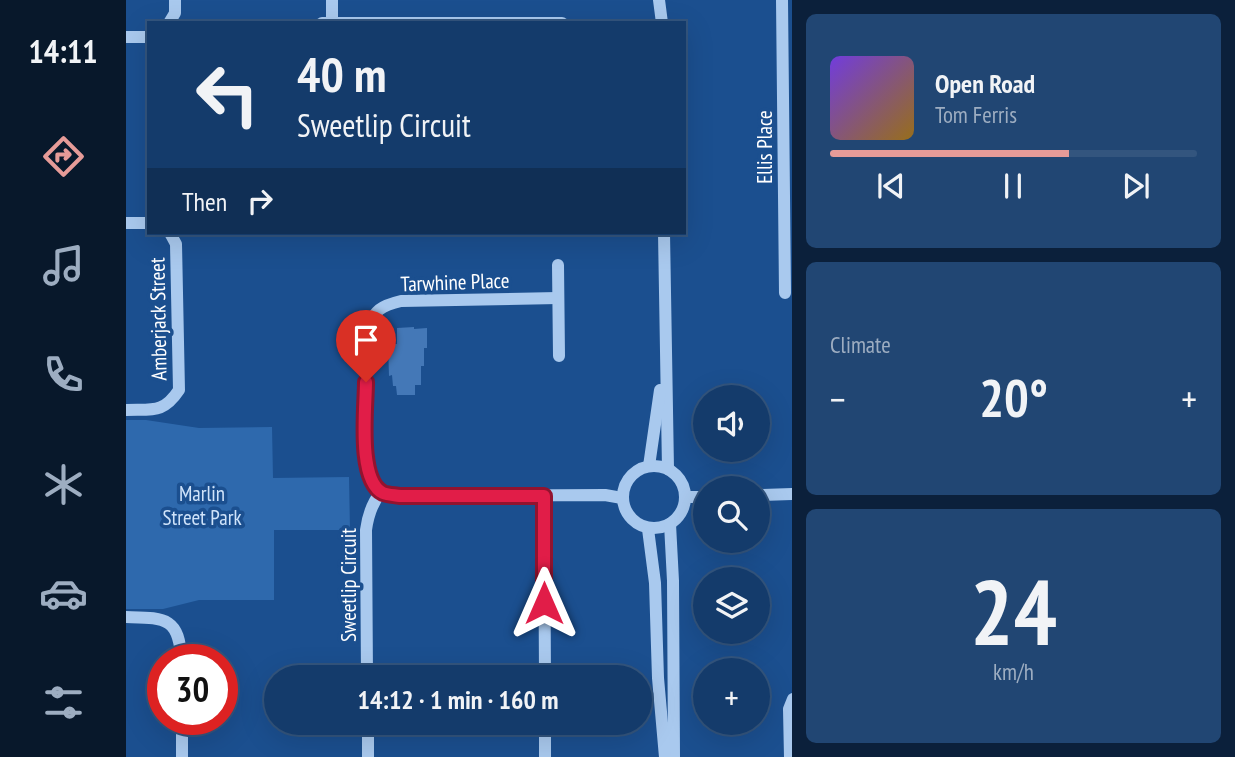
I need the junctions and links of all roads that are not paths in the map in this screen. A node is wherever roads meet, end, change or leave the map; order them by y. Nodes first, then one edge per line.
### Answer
1 (175, 0) edge
2 (331, 0) edge
3 (659, 0) edge
4 (782, 0) edge
5 (170, 21) edge
6 (332, 21) edge
7 (662, 21) edge
8 (126, 37) edge
9 (147, 37) edge
10 (126, 223) edge
11 (147, 223) edge
12 (171, 235) edge
13 (664, 235) edge
14 (558, 265) dead end
15 (785, 293) dead end
16 (558, 298) junction
17 (665, 352) junction
18 (559, 356) dead end
19 (126, 410) edge
20 (649, 466) junction
21 (668, 469) junction
22 (381, 492) junction
23 (792, 494) edge
24 (770, 495) edge
25 (544, 496) junction
26 (685, 497) junction
27 (693, 497) edge
28 (622, 498) junction
29 (670, 524) junction
30 (649, 529) junction
31 (126, 617) edge
32 (181, 644) edge
33 (367, 665) edge
34 (545, 665) edge
35 (792, 699) edge
36 (182, 735) edge
37 (368, 735) edge
38 (545, 735) edge
39 (182, 757) edge
40 (368, 757) edge
41 (545, 757) edge
42 (665, 757) edge
43 (674, 757) edge
44 (790, 757) edge

1 - 5 street
2 - 6 street
3 - 7 street
4 - 15 street, Ellis Place
8 - 9 street
10 - 11 street
12 - 19 street, Amberjack Street
13 - 17 street
14 - 16 street
16 - 18 street
16 - 22 street, Tarwhine Place
17 - 20 street
17 - 21 street
20 - 21 street
20 - 28 street
21 - 26 street
22 - 25 street
22 - 33 street, Sweetlip Circuit
23 - 24 street
25 - 28 street
25 - 34 street
26 - 27 street
26 - 29 street
28 - 30 street
29 - 30 street
29 - 43 street
30 - 42 street
31 - 32 street
35 - 44 street
36 - 39 street
37 - 40 street
38 - 41 street

